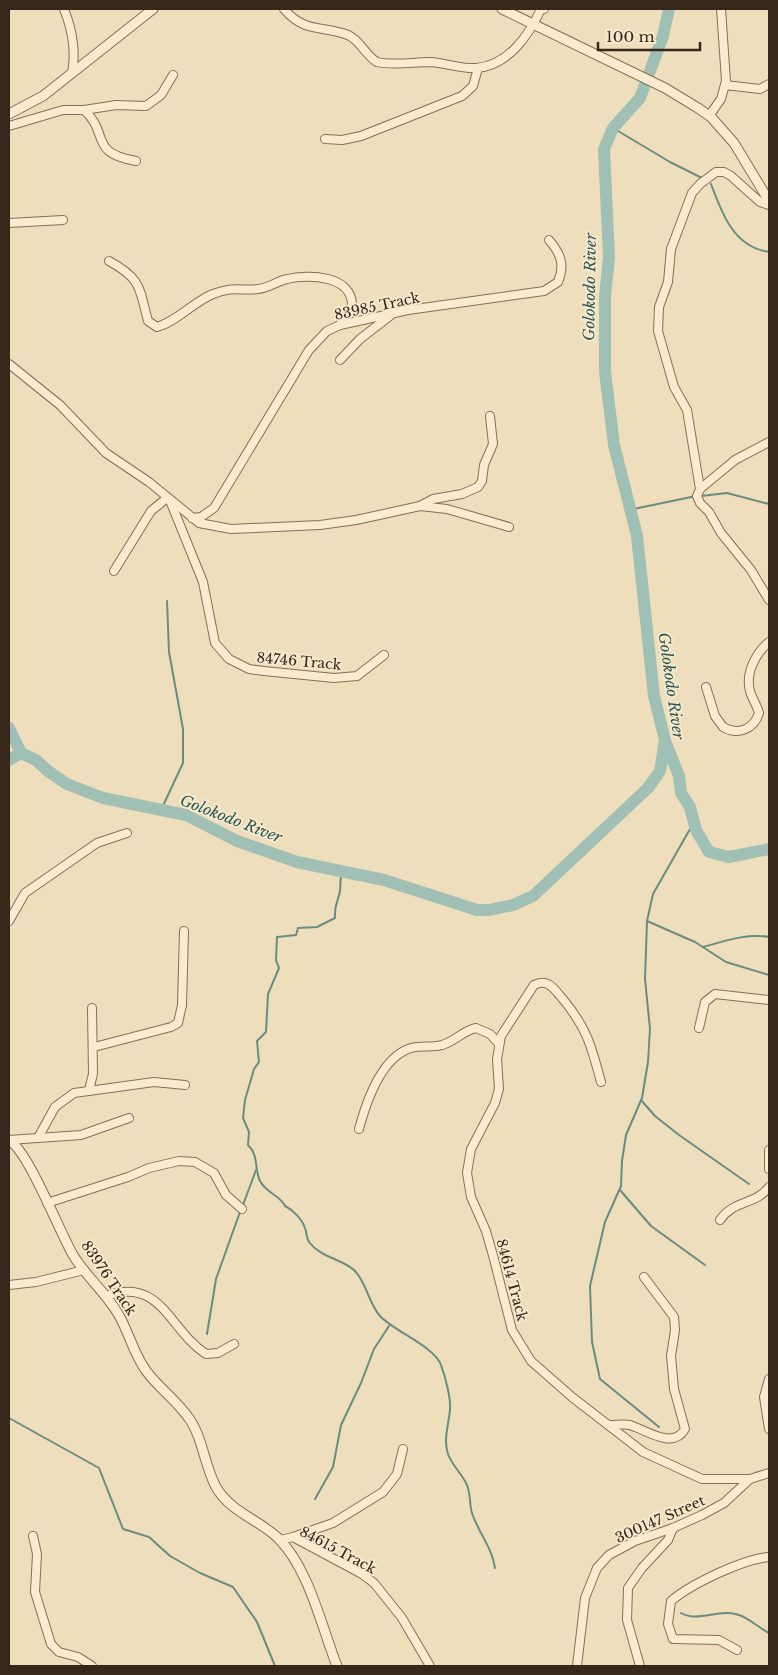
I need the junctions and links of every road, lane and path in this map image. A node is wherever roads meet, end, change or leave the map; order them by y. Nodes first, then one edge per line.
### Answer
1 (64, 9) edge
2 (153, 9) edge
3 (284, 9) edge
4 (502, 9) edge
5 (542, 9) edge
6 (722, 9) edge
7 (534, 24) junction
8 (478, 68) junction
9 (72, 73) junction
10 (173, 75) dead end
11 (769, 84) edge
12 (725, 85) junction
13 (84, 110) junction
14 (9, 114) edge
15 (709, 116) junction
16 (9, 126) edge
17 (325, 139) dead end
18 (136, 161) dead end
19 (769, 200) edge
20 (769, 205) edge
21 (63, 220) dead end
22 (9, 223) edge
23 (549, 240) dead end
24 (109, 261) dead end
25 (394, 313) junction
26 (340, 325) junction
27 (340, 360) dead end
28 (9, 364) edge
29 (490, 416) dead end
30 (769, 442) edge
31 (700, 489) junction
32 (169, 500) junction
33 (420, 506) junction
34 (192, 518) junction
35 (509, 528) dead end
36 (114, 571) dead end
37 (769, 600) edge
38 (769, 642) edge
39 (384, 655) dead end
40 (706, 688) dead end
41 (127, 833) dead end
42 (9, 921) edge
43 (184, 931) dead end
44 (769, 1000) edge
45 (92, 1008) dead end
46 (700, 1028) dead end
47 (499, 1044) junction
48 (94, 1047) junction
49 (601, 1082) dead end
50 (185, 1085) dead end
51 (89, 1090) junction
52 (129, 1118) dead end
53 (359, 1130) dead end
54 (39, 1136) junction
55 (9, 1140) edge
56 (769, 1150) edge
57 (769, 1168) edge
58 (769, 1187) edge
59 (47, 1202) junction
60 (242, 1209) dead end
61 (720, 1220) dead end
62 (84, 1270) junction
63 (644, 1277) dead end
64 (9, 1285) edge
65 (106, 1296) junction
66 (234, 1344) dead end
67 (769, 1379) edge
68 (610, 1425) junction
69 (769, 1429) edge
70 (403, 1449) dead end
71 (769, 1473) edge
72 (750, 1479) junction
73 (673, 1528) junction
74 (33, 1536) dead end
75 (293, 1537) junction
76 (280, 1540) junction
77 (769, 1557) edge
78 (737, 1650) dead end
79 (92, 1666) edge
80 (337, 1666) edge
81 (430, 1666) edge
82 (577, 1666) edge
83 (640, 1666) edge

1 - 9 street
2 - 9 street
3 - 8 street
4 - 7 street
5 - 7 street
6 - 12 street
7 - 8 street
7 - 15 street
8 - 17 street
9 - 14 street
10 - 13 street
11 - 12 street
12 - 15 street
13 - 16 street
13 - 18 street
15 - 19 street
20 - 31 street
21 - 22 street
23 - 25 street, 83985 Track
24 - 26 street
25 - 26 street, 83985 Track
25 - 27 street
26 - 34 street, 83985 Track
28 - 32 street
29 - 33 street
30 - 31 street
31 - 37 street
32 - 34 street
32 - 36 street
32 - 39 street, 84746 Track
33 - 34 street
33 - 35 street
38 - 40 street
41 - 42 street
43 - 48 street
44 - 46 street
45 - 48 street
47 - 49 street, 84614 Track
47 - 53 street
47 - 68 street, 84614 Track
48 - 51 street
50 - 51 street
51 - 54 street
52 - 54 street
54 - 55 street
55 - 59 street, 83976 Track
56 - 57 street
58 - 61 street
59 - 60 street
59 - 62 street, 83976 Track
62 - 64 street
62 - 65 street, 83976 Track
63 - 68 street
65 - 66 street
65 - 76 street, 83976 Track
67 - 69 street
68 - 72 street, 84614 Track
70 - 75 street
71 - 72 street, 300147 Street
72 - 73 street, 300147 Street
73 - 82 street, 300147 Street
73 - 83 street
74 - 79 street
75 - 76 street, 84615 Track
75 - 81 street, 84615 Track
76 - 80 street
77 - 78 street

